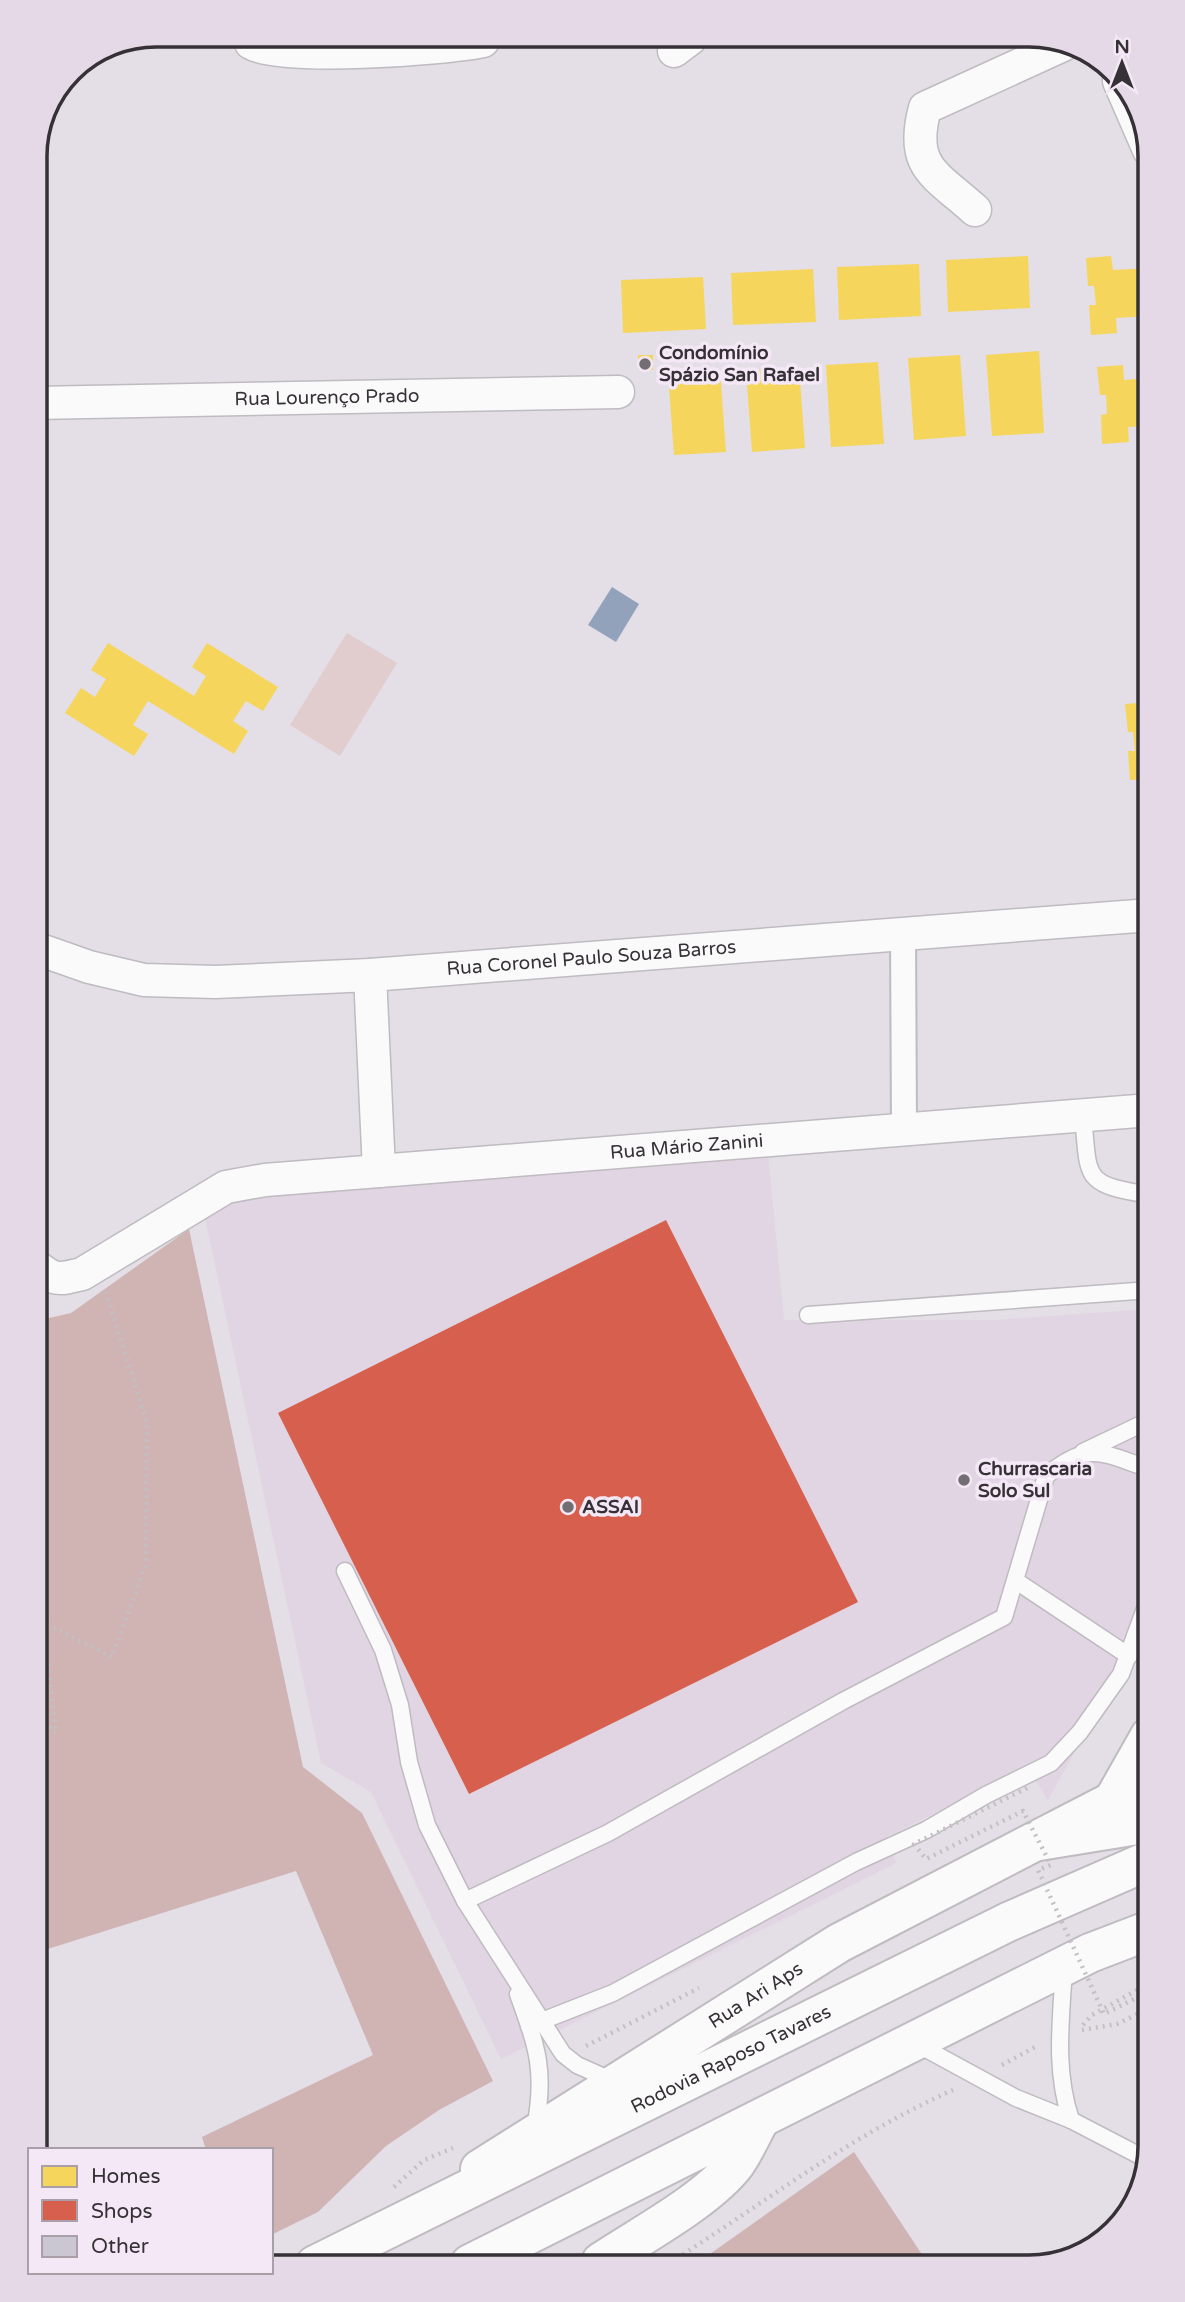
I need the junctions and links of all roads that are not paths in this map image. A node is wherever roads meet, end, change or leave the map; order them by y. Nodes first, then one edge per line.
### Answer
1 (261, 47) edge
2 (440, 47) edge
3 (1052, 50) edge
4 (975, 210) dead end
5 (618, 392) dead end
6 (47, 403) edge
7 (1138, 916) edge
8 (903, 932) junction
9 (47, 952) edge
10 (370, 975) junction
11 (1138, 1111) edge
12 (1083, 1115) junction
13 (904, 1129) junction
14 (379, 1171) junction
15 (1138, 1193) edge
16 (47, 1275) edge
17 (1138, 1291) edge
18 (808, 1315) dead end
19 (1138, 1426) edge
20 (1083, 1451) junction
21 (1138, 1465) edge
22 (345, 1570) dead end
23 (1016, 1581) junction
24 (1138, 1630) edge
25 (1129, 1656) junction
26 (1138, 1757) edge
27 (1138, 1794) edge
28 (1113, 1801) junction
29 (1138, 1825) edge
30 (1040, 1841) junction
31 (1138, 1865) edge
32 (465, 1901) junction
33 (1138, 1935) edge
34 (1064, 1968) junction
35 (535, 2024) junction
36 (915, 2043) junction
37 (617, 2083) junction
38 (1071, 2120) junction
39 (760, 2121) junction
40 (534, 2134) junction
41 (1137, 2155) edge
42 (545, 2227) junction
43 (380, 2233) junction
44 (311, 2255) edge
45 (488, 2255) edge
46 (531, 2255) edge
47 (612, 2255) edge

1 - 2 street
3 - 4 street
5 - 6 street, Rua Lourenço Prado
7 - 8 street, Rua Coronel Paulo Souza Barros
8 - 10 street, Rua Coronel Paulo Souza Barros
8 - 13 street
9 - 10 street, Rua Coronel Paulo Souza Barros
10 - 14 street
11 - 12 street, Rua Mário Zanini
12 - 13 street, Rua Mário Zanini
12 - 15 lane
13 - 14 street, Rua Mário Zanini
14 - 16 street, Rua Mário Zanini
17 - 18 lane
19 - 20 lane
20 - 21 lane
20 - 23 lane
22 - 32 lane
23 - 25 lane
23 - 32 lane
24 - 25 lane
25 - 35 lane
26 - 28 main road
27 - 28 main road, Rua Ari Aps
28 - 30 main road, Rua Ari Aps
29 - 30 main road
30 - 37 main road, Rua Ari Aps
31 - 43 main road, Rodovia Raposo Tavares
32 - 35 lane
33 - 34 main road
34 - 36 main road
34 - 38 lane
35 - 37 lane
35 - 40 lane
36 - 38 lane
36 - 39 main road
37 - 40 main road, Rua Ari Aps
38 - 41 lane
39 - 42 main road
39 - 47 main road
40 - 43 main road, Rua Ari Aps
42 - 45 main road
42 - 46 main road
43 - 44 main road, Rodovia Raposo Tavares

